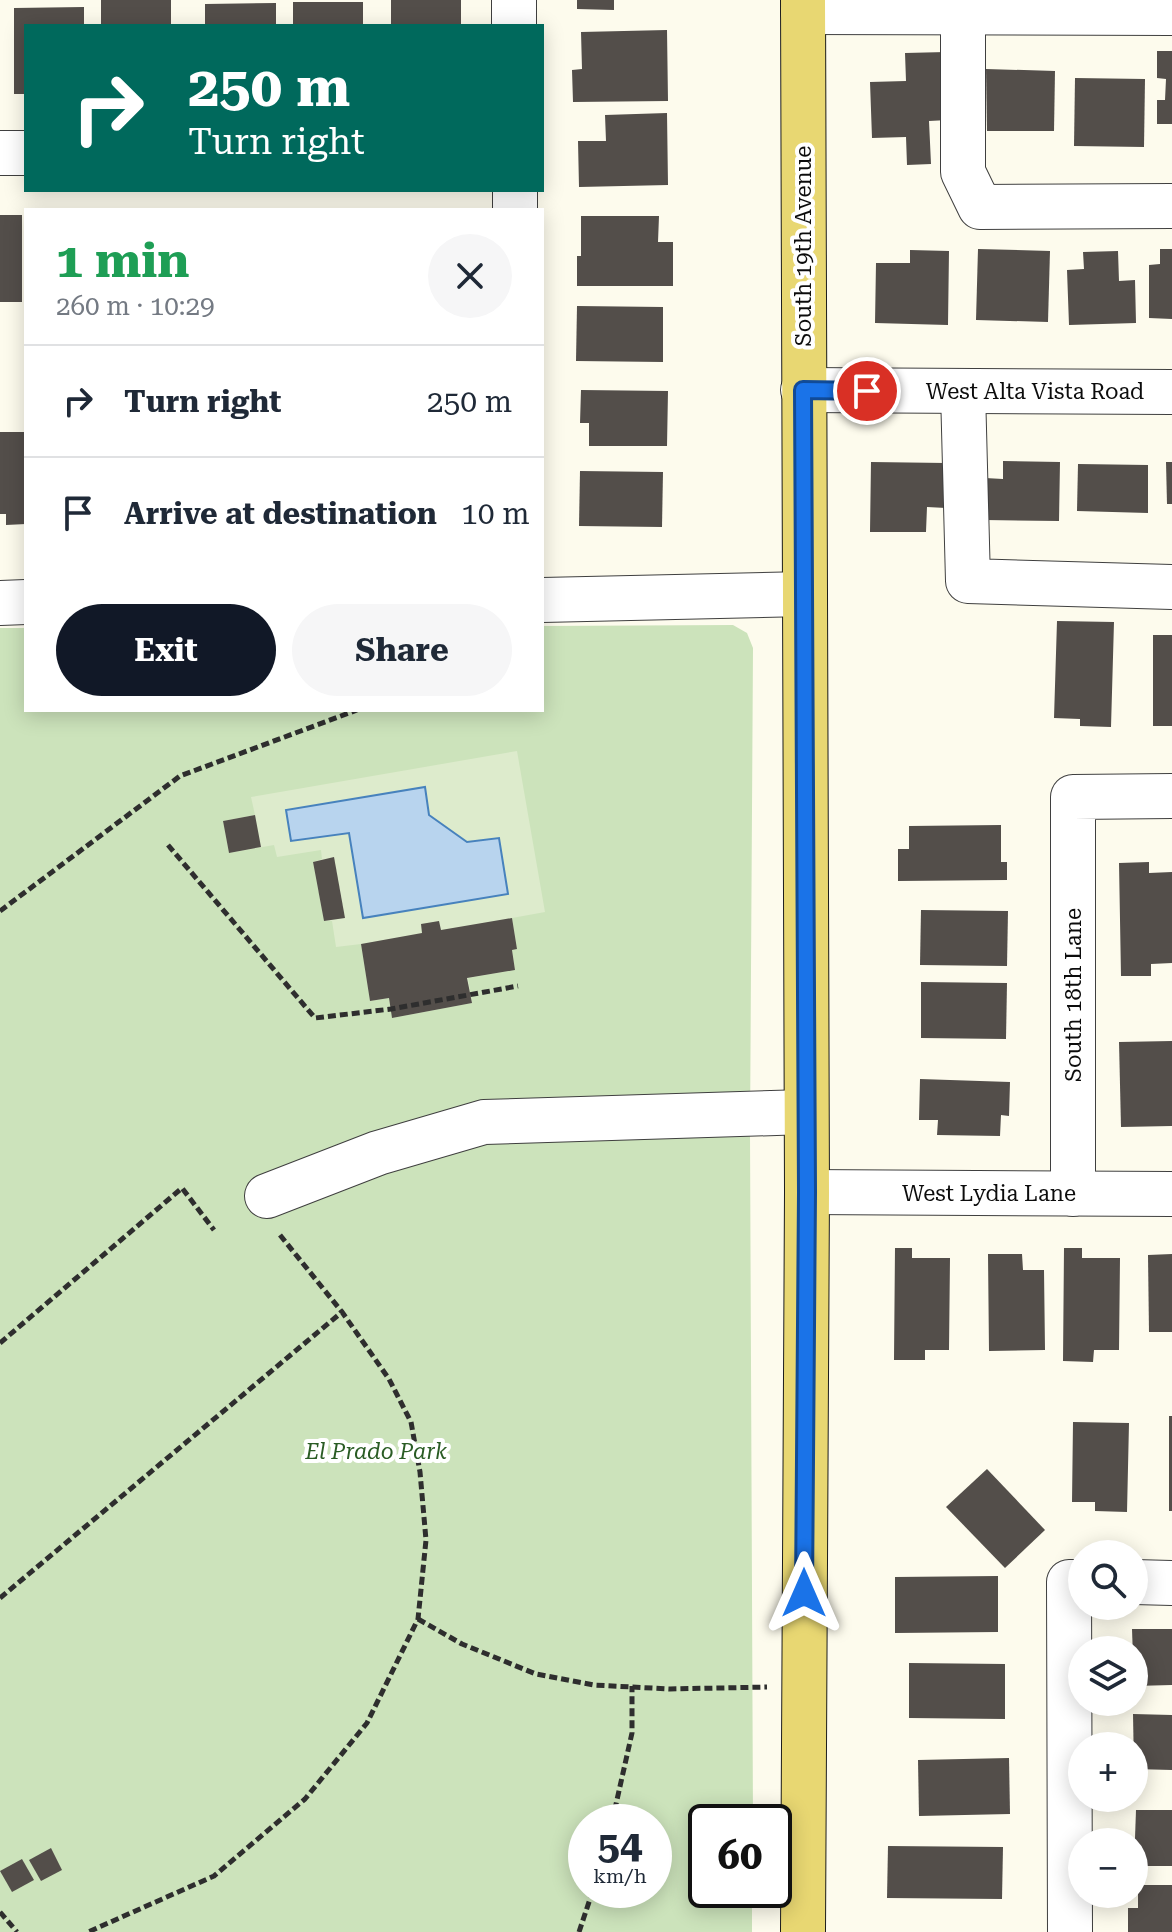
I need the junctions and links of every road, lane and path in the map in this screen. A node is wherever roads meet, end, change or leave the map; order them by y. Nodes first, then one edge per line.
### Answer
1 (514, 0) edge
2 (803, 6) edge
3 (963, 13) junction
4 (1172, 13) edge
5 (514, 24) edge
6 (0, 153) edge
7 (24, 153) edge
8 (1172, 206) edge
9 (803, 390) junction
10 (963, 391) junction
11 (1172, 392) edge
12 (1172, 587) edge
13 (805, 594) junction
14 (544, 600) edge
15 (24, 602) edge
16 (0, 603) edge
17 (352, 712) edge
18 (1172, 796) edge
19 (168, 845) dead end
20 (0, 911) edge
21 (518, 986) dead end
22 (806, 1112) junction
23 (807, 1192) junction
24 (1073, 1194) junction
25 (1172, 1194) edge
26 (274, 1216) joint
27 (214, 1230) dead end
28 (342, 1312) junction
29 (0, 1343) edge
30 (1148, 1582) edge
31 (1172, 1583) edge
32 (0, 1598) edge
33 (418, 1619) junction
34 (1074, 1620) edge
35 (632, 1686) junction
36 (804, 1688) junction
37 (616, 1804) edge
38 (587, 1908) edge
39 (0, 1912) edge
40 (17, 1932) edge
41 (88, 1932) edge
42 (579, 1932) edge
43 (803, 1932) edge
44 (1070, 1932) edge

1 - 5 street
2 - 3 street
2 - 9 main road, South 19th Avenue
3 - 4 street
3 - 8 street
6 - 7 street
9 - 10 street, West Alta Vista Road
9 - 13 main road, South 19th Avenue
10 - 11 street, West Alta Vista Road
10 - 12 street
13 - 14 street
13 - 22 main road, South 19th Avenue
15 - 16 street
17 - 20 path
18 - 24 street, South 18th Lane
19 - 21 path
22 - 23 main road, South 19th Avenue
22 - 26 street
23 - 24 street, West Lydia Lane
23 - 36 main road, South 19th Avenue
24 - 25 street, West Lydia Lane
26 - 28 path
27 - 29 path
28 - 32 path
28 - 33 path
30 - 31 street
33 - 35 path
33 - 41 path
34 - 44 street
35 - 36 path
35 - 37 path
36 - 43 main road, South 19th Avenue
38 - 42 path
39 - 40 path

